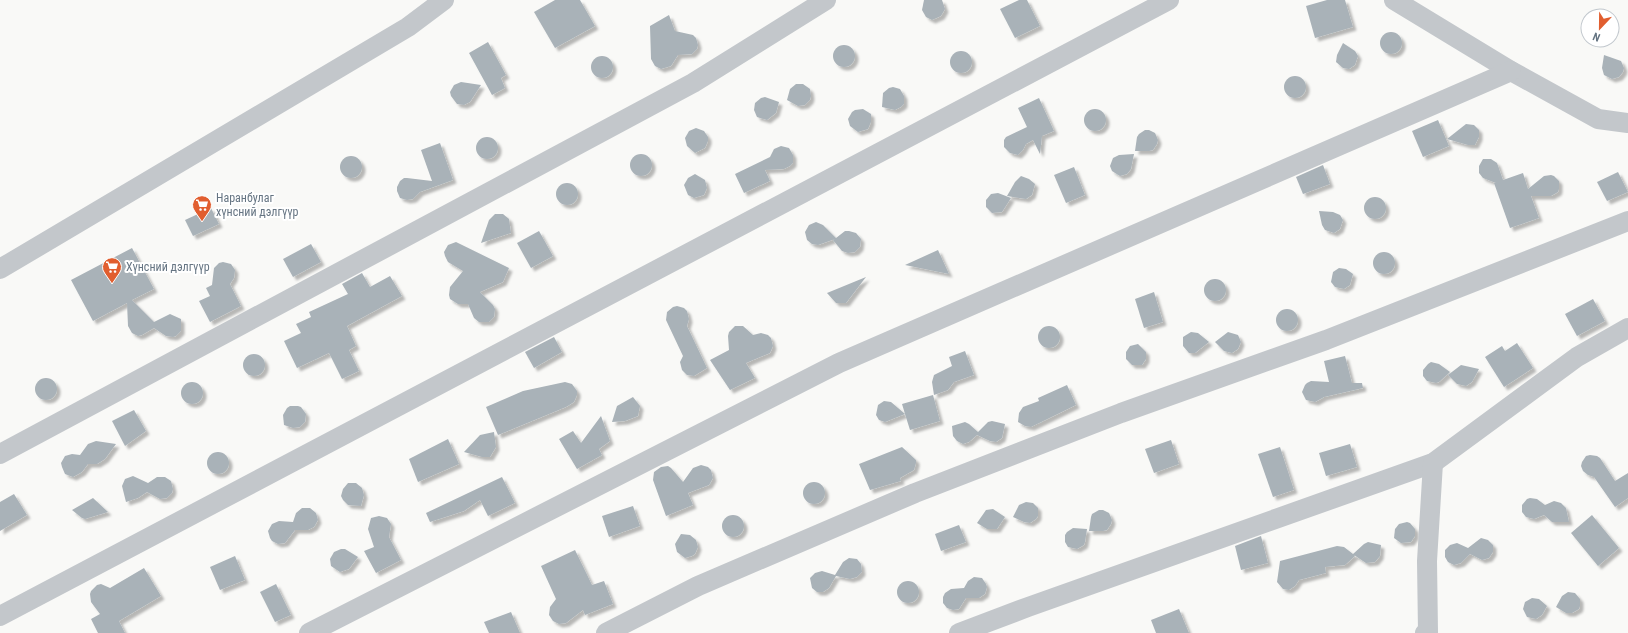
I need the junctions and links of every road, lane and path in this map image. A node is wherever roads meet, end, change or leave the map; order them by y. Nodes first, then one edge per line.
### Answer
1 (444, 0) edge
2 (826, 0) edge
3 (1169, 0) edge
4 (1394, 0) edge
5 (1424, 7) edge
6 (1511, 71) junction
7 (1628, 123) edge
8 (1628, 221) edge
9 (0, 269) edge
10 (1628, 328) edge
11 (0, 454) edge
12 (1433, 463) junction
13 (0, 616) edge
14 (310, 633) edge
15 (606, 633) edge
16 (959, 633) edge
17 (1425, 633) edge

1 - 9 street
2 - 11 street
3 - 13 street
4 - 5 street
5 - 6 street
6 - 7 street
6 - 14 street
8 - 15 street
10 - 12 street
12 - 16 street
12 - 17 street

